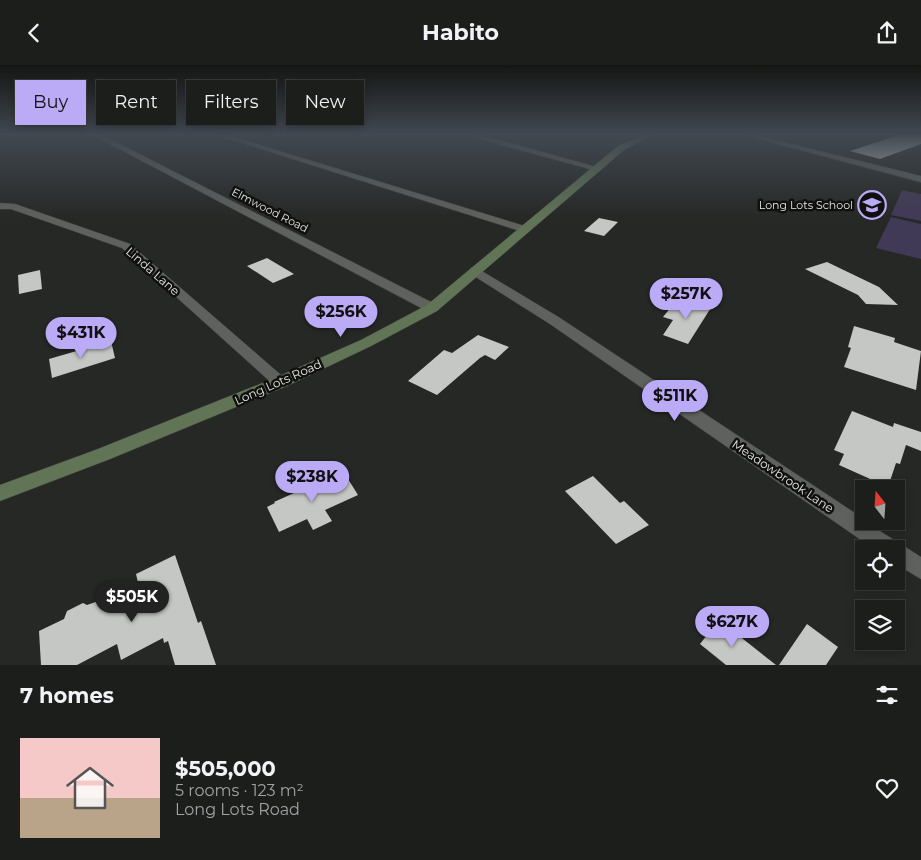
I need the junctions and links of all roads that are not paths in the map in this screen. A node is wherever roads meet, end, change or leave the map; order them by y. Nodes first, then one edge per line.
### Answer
1 (151, 163) edge
2 (311, 163) edge
3 (575, 163) edge
4 (603, 163) edge
5 (858, 163) edge
6 (596, 169) junction
7 (921, 179) edge
8 (0, 206) edge
9 (524, 229) junction
10 (475, 271) junction
11 (432, 308) junction
12 (280, 382) junction
13 (0, 493) edge
14 (878, 540) edge
15 (905, 558) edge
16 (921, 569) edge

1 - 11 street, Elmwood Road
2 - 9 street
3 - 6 street
4 - 6 main road, Long Lots Road
5 - 7 street
6 - 9 main road, Long Lots Road
8 - 12 street, Linda Lane
9 - 10 main road, Long Lots Road
10 - 11 main road, Long Lots Road
10 - 14 street, Meadowbrook Lane
11 - 12 main road, Long Lots Road
12 - 13 main road, Long Lots Road
15 - 16 street

